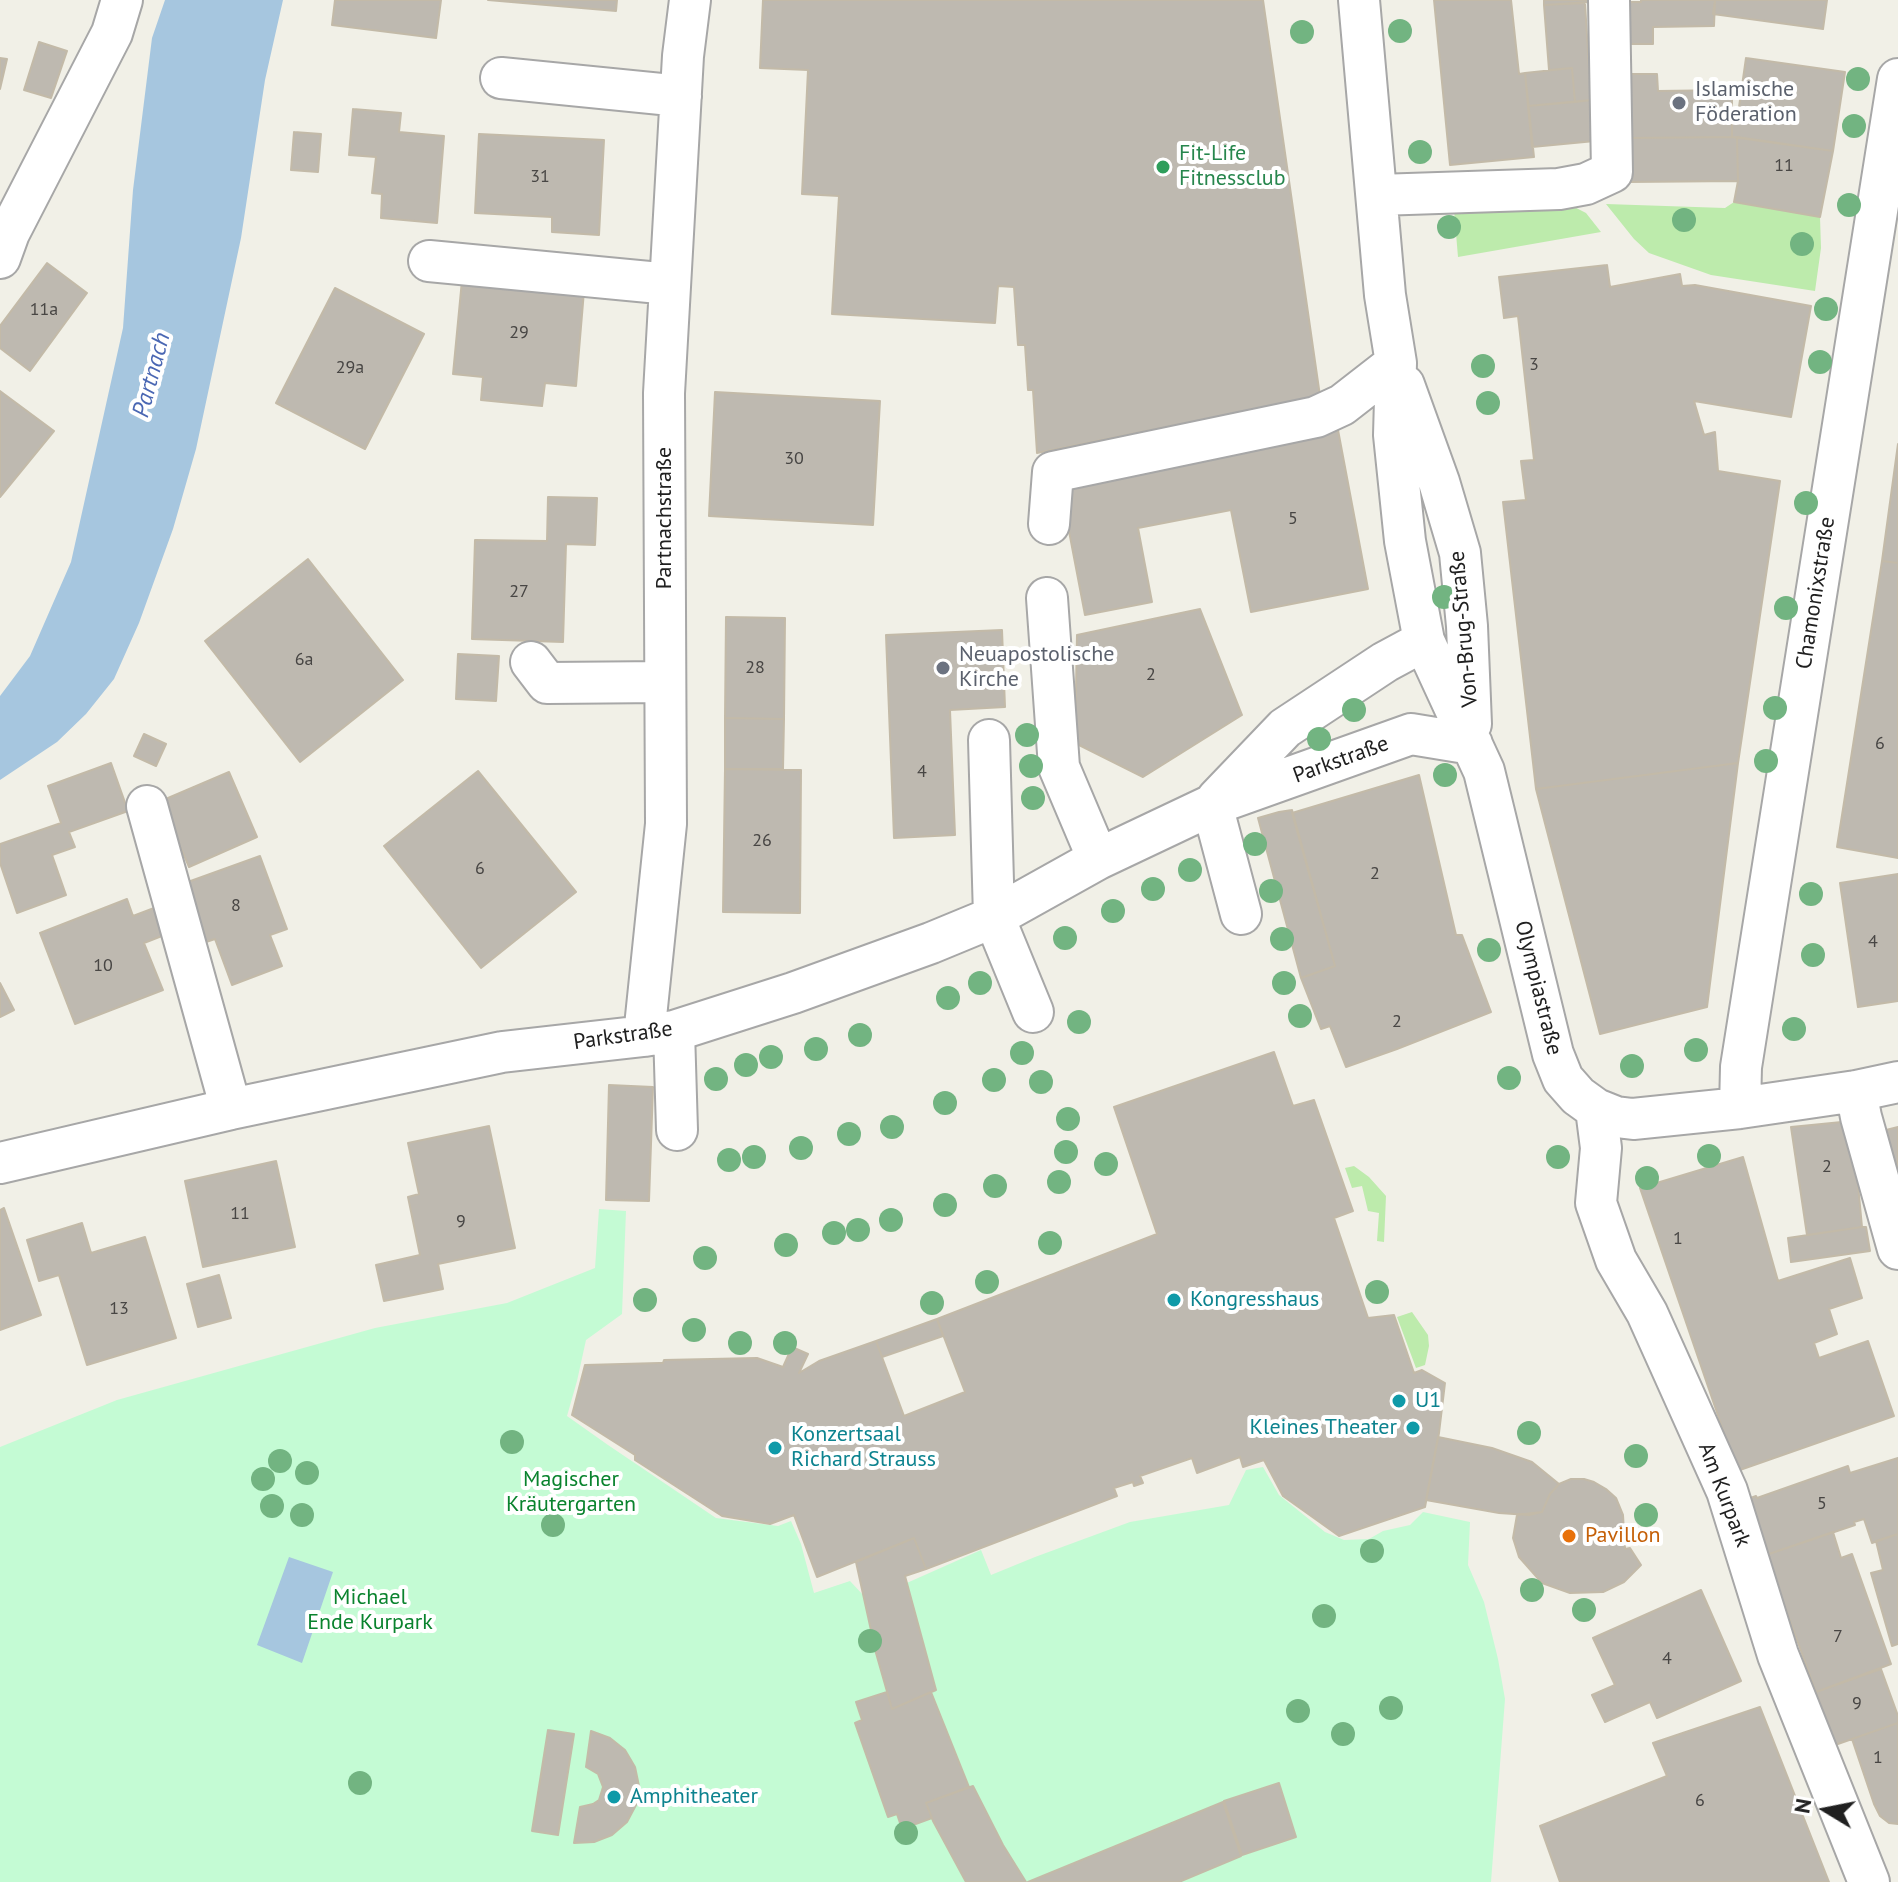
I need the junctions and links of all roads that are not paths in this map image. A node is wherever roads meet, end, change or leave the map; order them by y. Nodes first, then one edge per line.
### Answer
1 (122, 0) edge
2 (690, 0) edge
3 (1359, 0) edge
4 (1609, 0) edge
5 (501, 78) dead end
6 (1898, 79) edge
7 (681, 96) junction
8 (1378, 195) junction
9 (1886, 223) edge
10 (3, 241) edge
11 (429, 261) dead end
12 (670, 284) junction
13 (1396, 363) junction
14 (1049, 524) dead end
15 (1047, 598) dead end
16 (1416, 646) junction
17 (531, 662) dead end
18 (665, 682) junction
19 (989, 740) dead end
20 (1472, 744) junction
21 (1212, 805) junction
22 (147, 806) dead end
23 (1098, 859) junction
24 (1241, 914) dead end
25 (994, 917) junction
26 (1033, 1012) dead end
27 (659, 1033) junction
28 (1898, 1082) edge
29 (1856, 1091) junction
30 (1740, 1108) junction
31 (231, 1109) junction
32 (1596, 1109) junction
33 (677, 1130) dead end
34 (0, 1163) edge
35 (1898, 1249) edge
36 (1869, 1882) edge

1 - 10 street
2 - 7 street, Partnachstraße
3 - 8 street, Von-Brug-Straße
4 - 8 street
5 - 7 street
6 - 9 street, Chamonixstraße
7 - 12 street, Partnachstraße
8 - 13 street, Von-Brug-Straße
9 - 30 street, Chamonixstraße
11 - 12 street
12 - 18 street, Partnachstraße
13 - 14 street
13 - 16 street, Von-Brug-Straße
13 - 20 street, Von-Brug-Straße
15 - 23 street
16 - 20 street, Von-Brug-Straße
16 - 21 street, Parkstraße
17 - 18 street
18 - 27 street, Partnachstraße
19 - 25 street
20 - 21 street, Parkstraße
20 - 32 street, Olympiastraße
21 - 23 street, Parkstraße
21 - 24 street
22 - 31 street
23 - 25 street, Parkstraße
25 - 26 street
25 - 27 street, Parkstraße
27 - 31 street, Parkstraße
27 - 33 street, Partnachstraße
28 - 29 street, Olympiastraße
29 - 30 street, Olympiastraße
29 - 35 street
30 - 32 street, Olympiastraße
31 - 34 street, Parkstraße
32 - 36 street, Am Kurpark

